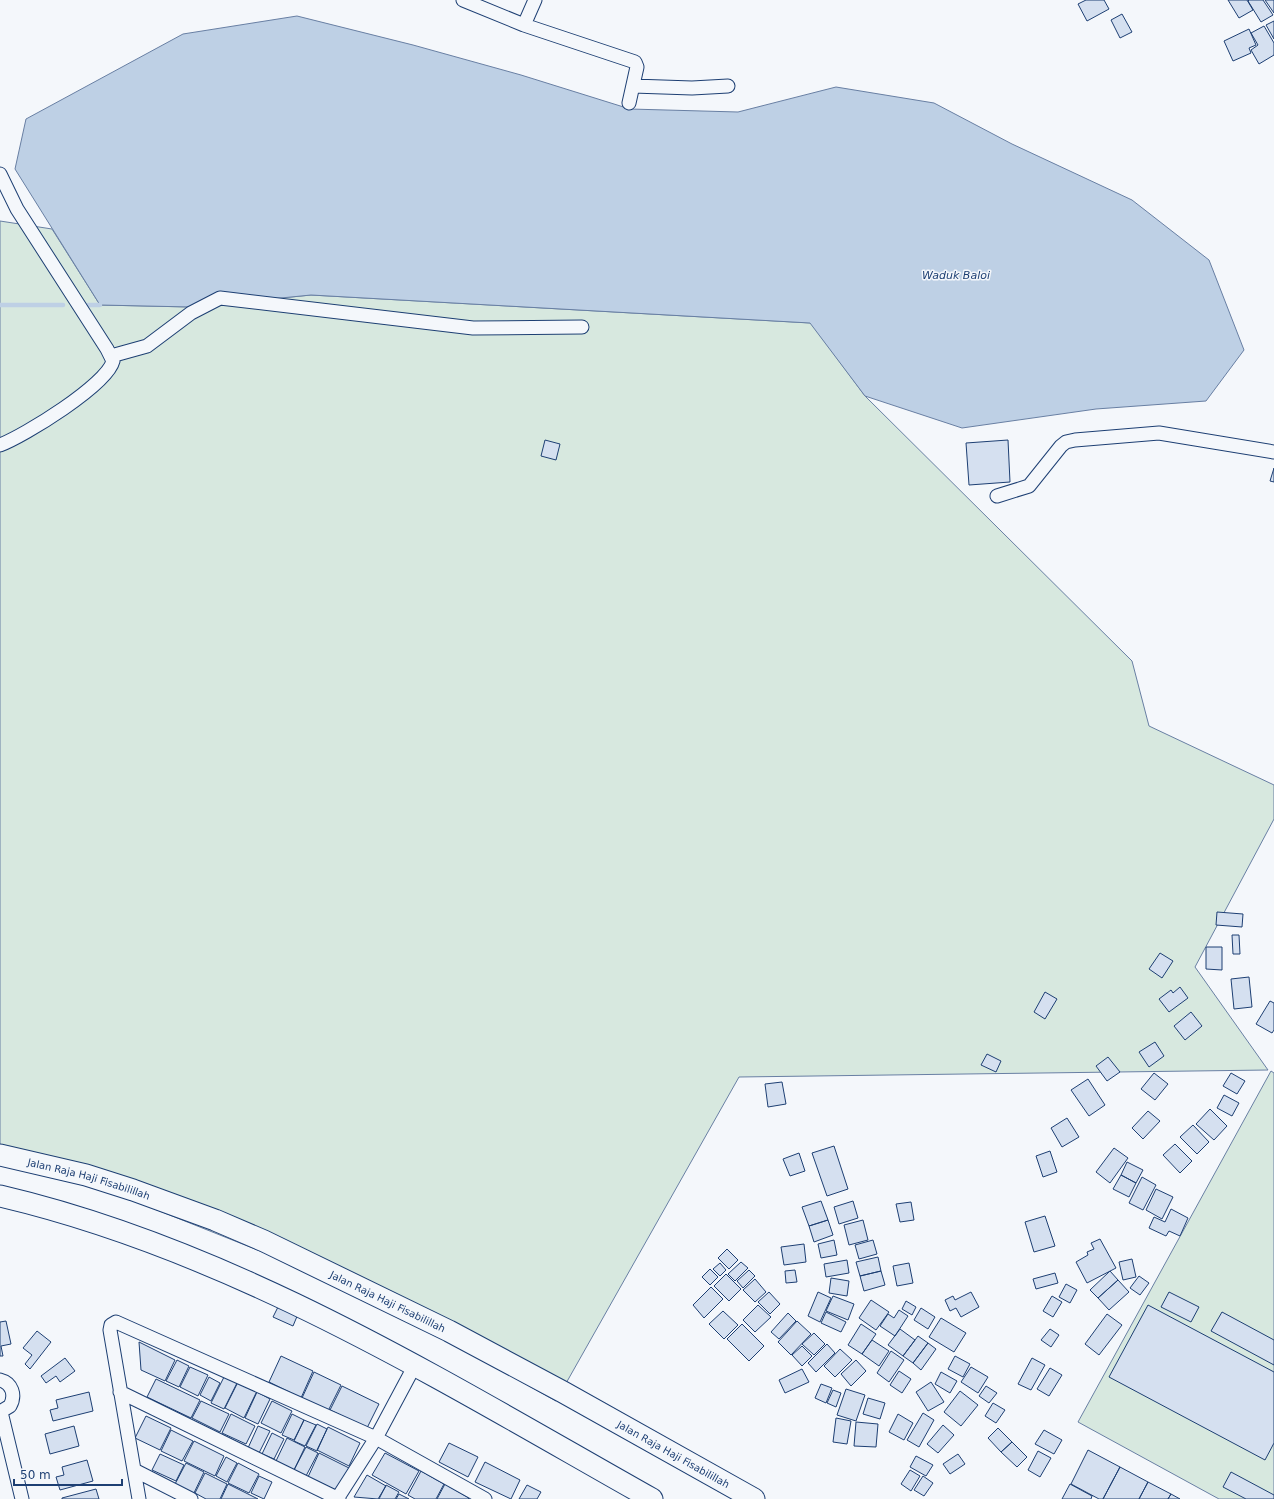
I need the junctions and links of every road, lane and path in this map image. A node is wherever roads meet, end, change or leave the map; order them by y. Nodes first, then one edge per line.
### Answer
1 (462, 0) edge
2 (535, 0) edge
3 (524, 25) junction
4 (633, 86) junction
5 (728, 86) dead end
6 (629, 103) dead end
7 (0, 174) edge
8 (582, 327) dead end
9 (111, 356) junction
10 (0, 444) edge
11 (1274, 452) edge
12 (997, 496) dead end
13 (0, 1155) edge
14 (0, 1196) edge
15 (415, 1365) junction
16 (0, 1380) edge
17 (120, 1392) junction
18 (1, 1412) edge
19 (376, 1438) junction
20 (134, 1470) junction
21 (726, 1493) edge
22 (22, 1499) edge
23 (139, 1499) edge
24 (191, 1499) edge
25 (338, 1499) edge
26 (486, 1499) edge
27 (652, 1499) edge
28 (754, 1499) edge

1 - 3 street
2 - 3 street
3 - 4 street
4 - 5 street
4 - 6 street
7 - 9 street
8 - 9 street
9 - 10 street
11 - 12 street
13 - 21 main road, Jalan Raja Haji Fisabilillah
14 - 15 main road
15 - 19 street
15 - 27 main road
16 - 18 street
17 - 19 street
17 - 20 street
17 - 25 street
18 - 22 street
19 - 25 street
19 - 26 street
20 - 23 street
20 - 24 street
21 - 28 main road, Jalan Raja Haji Fisabilillah

